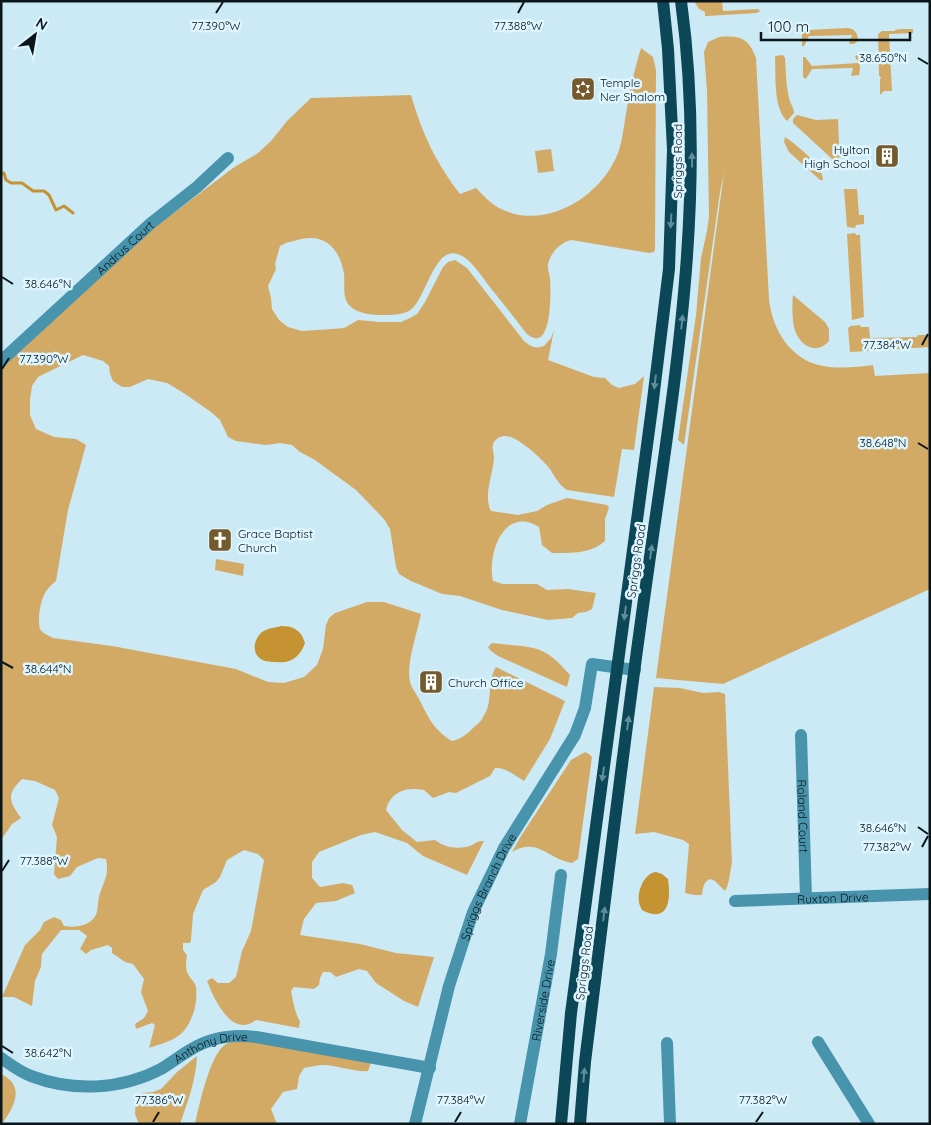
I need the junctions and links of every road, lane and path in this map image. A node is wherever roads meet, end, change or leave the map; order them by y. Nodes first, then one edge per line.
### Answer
1 (663, 1) edge
2 (681, 1) edge
3 (228, 158) dead end
4 (1, 361) edge
5 (618, 667) junction
6 (635, 670) junction
7 (801, 735) dead end
8 (561, 875) dead end
9 (930, 894) edge
10 (806, 898) junction
11 (735, 901) dead end
12 (818, 1042) dead end
13 (667, 1043) dead end
14 (1, 1058) edge
15 (430, 1068) junction
16 (416, 1124) edge
17 (520, 1124) edge
18 (561, 1124) edge
19 (580, 1124) edge
20 (670, 1124) edge
21 (869, 1124) edge

1 -> 5 main road, Spriggs Road
6 -> 2 main road, Spriggs Road
3 - 4 street, Andrus Court
5 - 6 street
5 - 15 street, Spriggs Branch Drive
5 -> 18 main road, Spriggs Road
19 -> 6 main road, Spriggs Road
7 - 10 street, Roland Court
8 - 17 street, Riverside Drive
9 - 10 street, Ruxton Drive
10 - 11 street, Ruxton Drive
12 - 21 street
13 - 20 street
14 - 15 street, Anthony Drive
15 - 16 street, Spriggs Branch Drive

